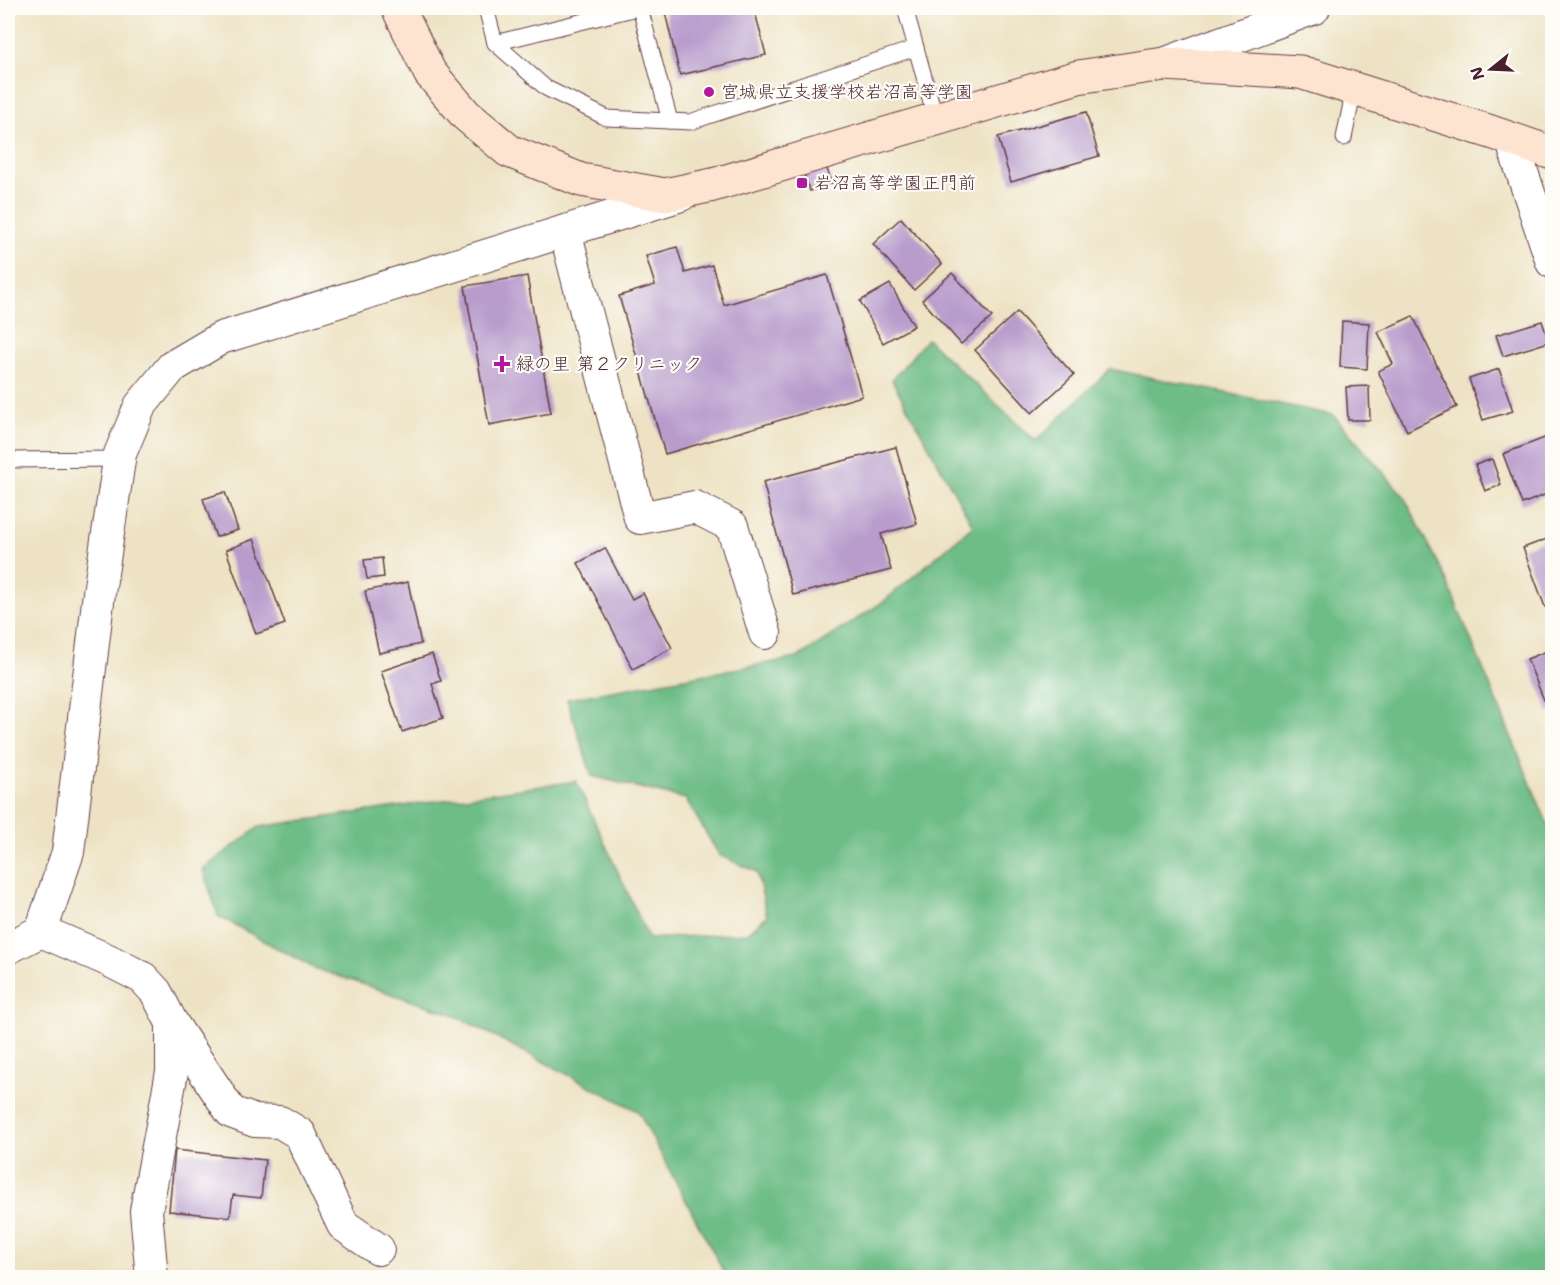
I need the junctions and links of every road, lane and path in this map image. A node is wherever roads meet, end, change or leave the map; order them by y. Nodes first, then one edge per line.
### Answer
1 (398, 8) edge
2 (486, 8) edge
3 (638, 8) edge
4 (905, 8) edge
5 (1314, 8) edge
6 (495, 43) junction
7 (916, 48) junction
8 (1164, 64) junction
9 (1354, 88) junction
10 (936, 120) junction
11 (670, 121) junction
12 (1344, 138) dead end
13 (1512, 139) junction
14 (1552, 153) edge
15 (713, 185) junction
16 (566, 231) junction
17 (1552, 262) edge
18 (119, 459) junction
19 (8, 460) edge
20 (765, 633) dead end
21 (41, 931) junction
22 (8, 948) edge
23 (172, 1023) junction
24 (378, 1249) dead end
25 (152, 1278) edge

1 - 15 street
2 - 6 lane
3 - 6 lane
3 - 11 lane
4 - 7 lane
5 - 8 street
6 - 11 lane
7 - 10 lane
7 - 11 lane
8 - 9 street
8 - 10 street
9 - 12 lane
9 - 13 street
10 - 15 street
13 - 14 street
13 - 17 street
15 - 16 street
16 - 18 street
16 - 20 street
18 - 19 lane
18 - 21 street
21 - 22 street
21 - 23 street
23 - 24 street
23 - 25 street

